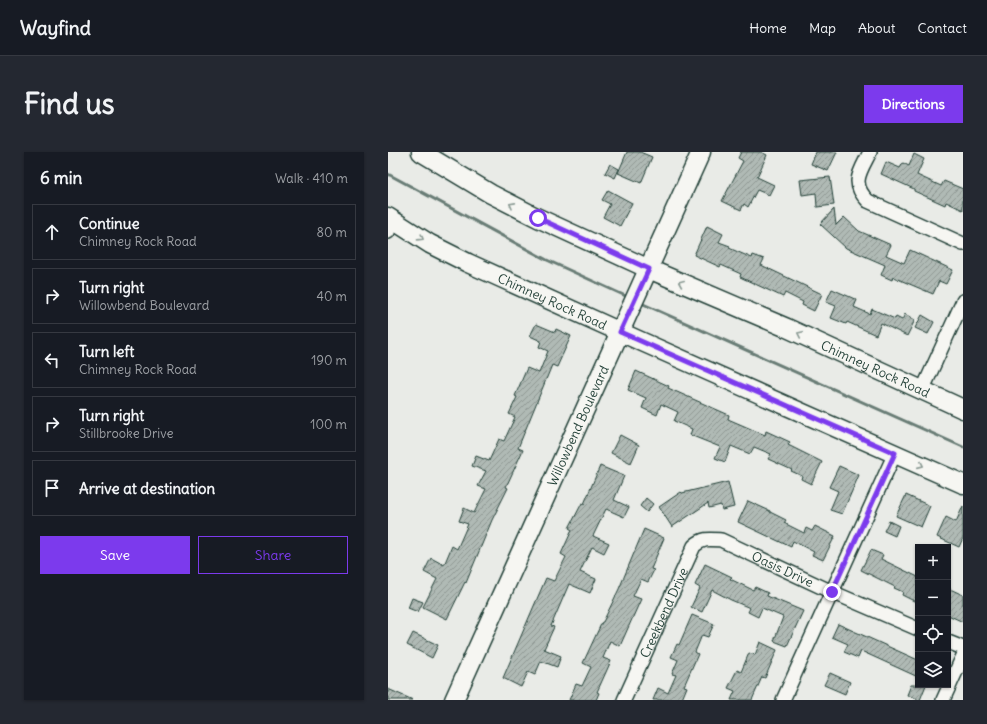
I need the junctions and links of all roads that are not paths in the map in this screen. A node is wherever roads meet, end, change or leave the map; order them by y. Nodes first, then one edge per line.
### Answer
1 (421, 152) edge
2 (702, 152) edge
3 (870, 152) edge
4 (390, 223) edge
5 (963, 244) edge
6 (646, 277) junction
7 (963, 301) edge
8 (623, 324) junction
9 (922, 391) junction
10 (963, 409) edge
11 (895, 453) junction
12 (963, 484) edge
13 (714, 539) joint
14 (832, 592) junction
15 (915, 628) edge
16 (951, 643) edge
17 (963, 648) edge
18 (963, 656) edge
19 (454, 700) edge
20 (624, 700) edge
21 (783, 700) edge
22 (943, 700) edge

6 -> 1 main road, Chimney Rock Road
2 - 6 main road, Willowbend Boulevard
3 - 5 street
4 -> 8 main road, Chimney Rock Road
6 - 8 main road, Willowbend Boulevard
9 -> 6 main road, Chimney Rock Road
7 - 9 street
8 - 11 main road, Chimney Rock Road
8 - 19 main road, Willowbend Boulevard
9 - 10 main road, Chimney Rock Road
11 -> 12 main road, Chimney Rock Road
11 - 14 street
13 - 14 street, Oasis Drive
13 - 20 street, Creekbend Drive
14 - 15 street, Oasis Drive
14 - 21 street
16 - 17 street
18 - 22 street

